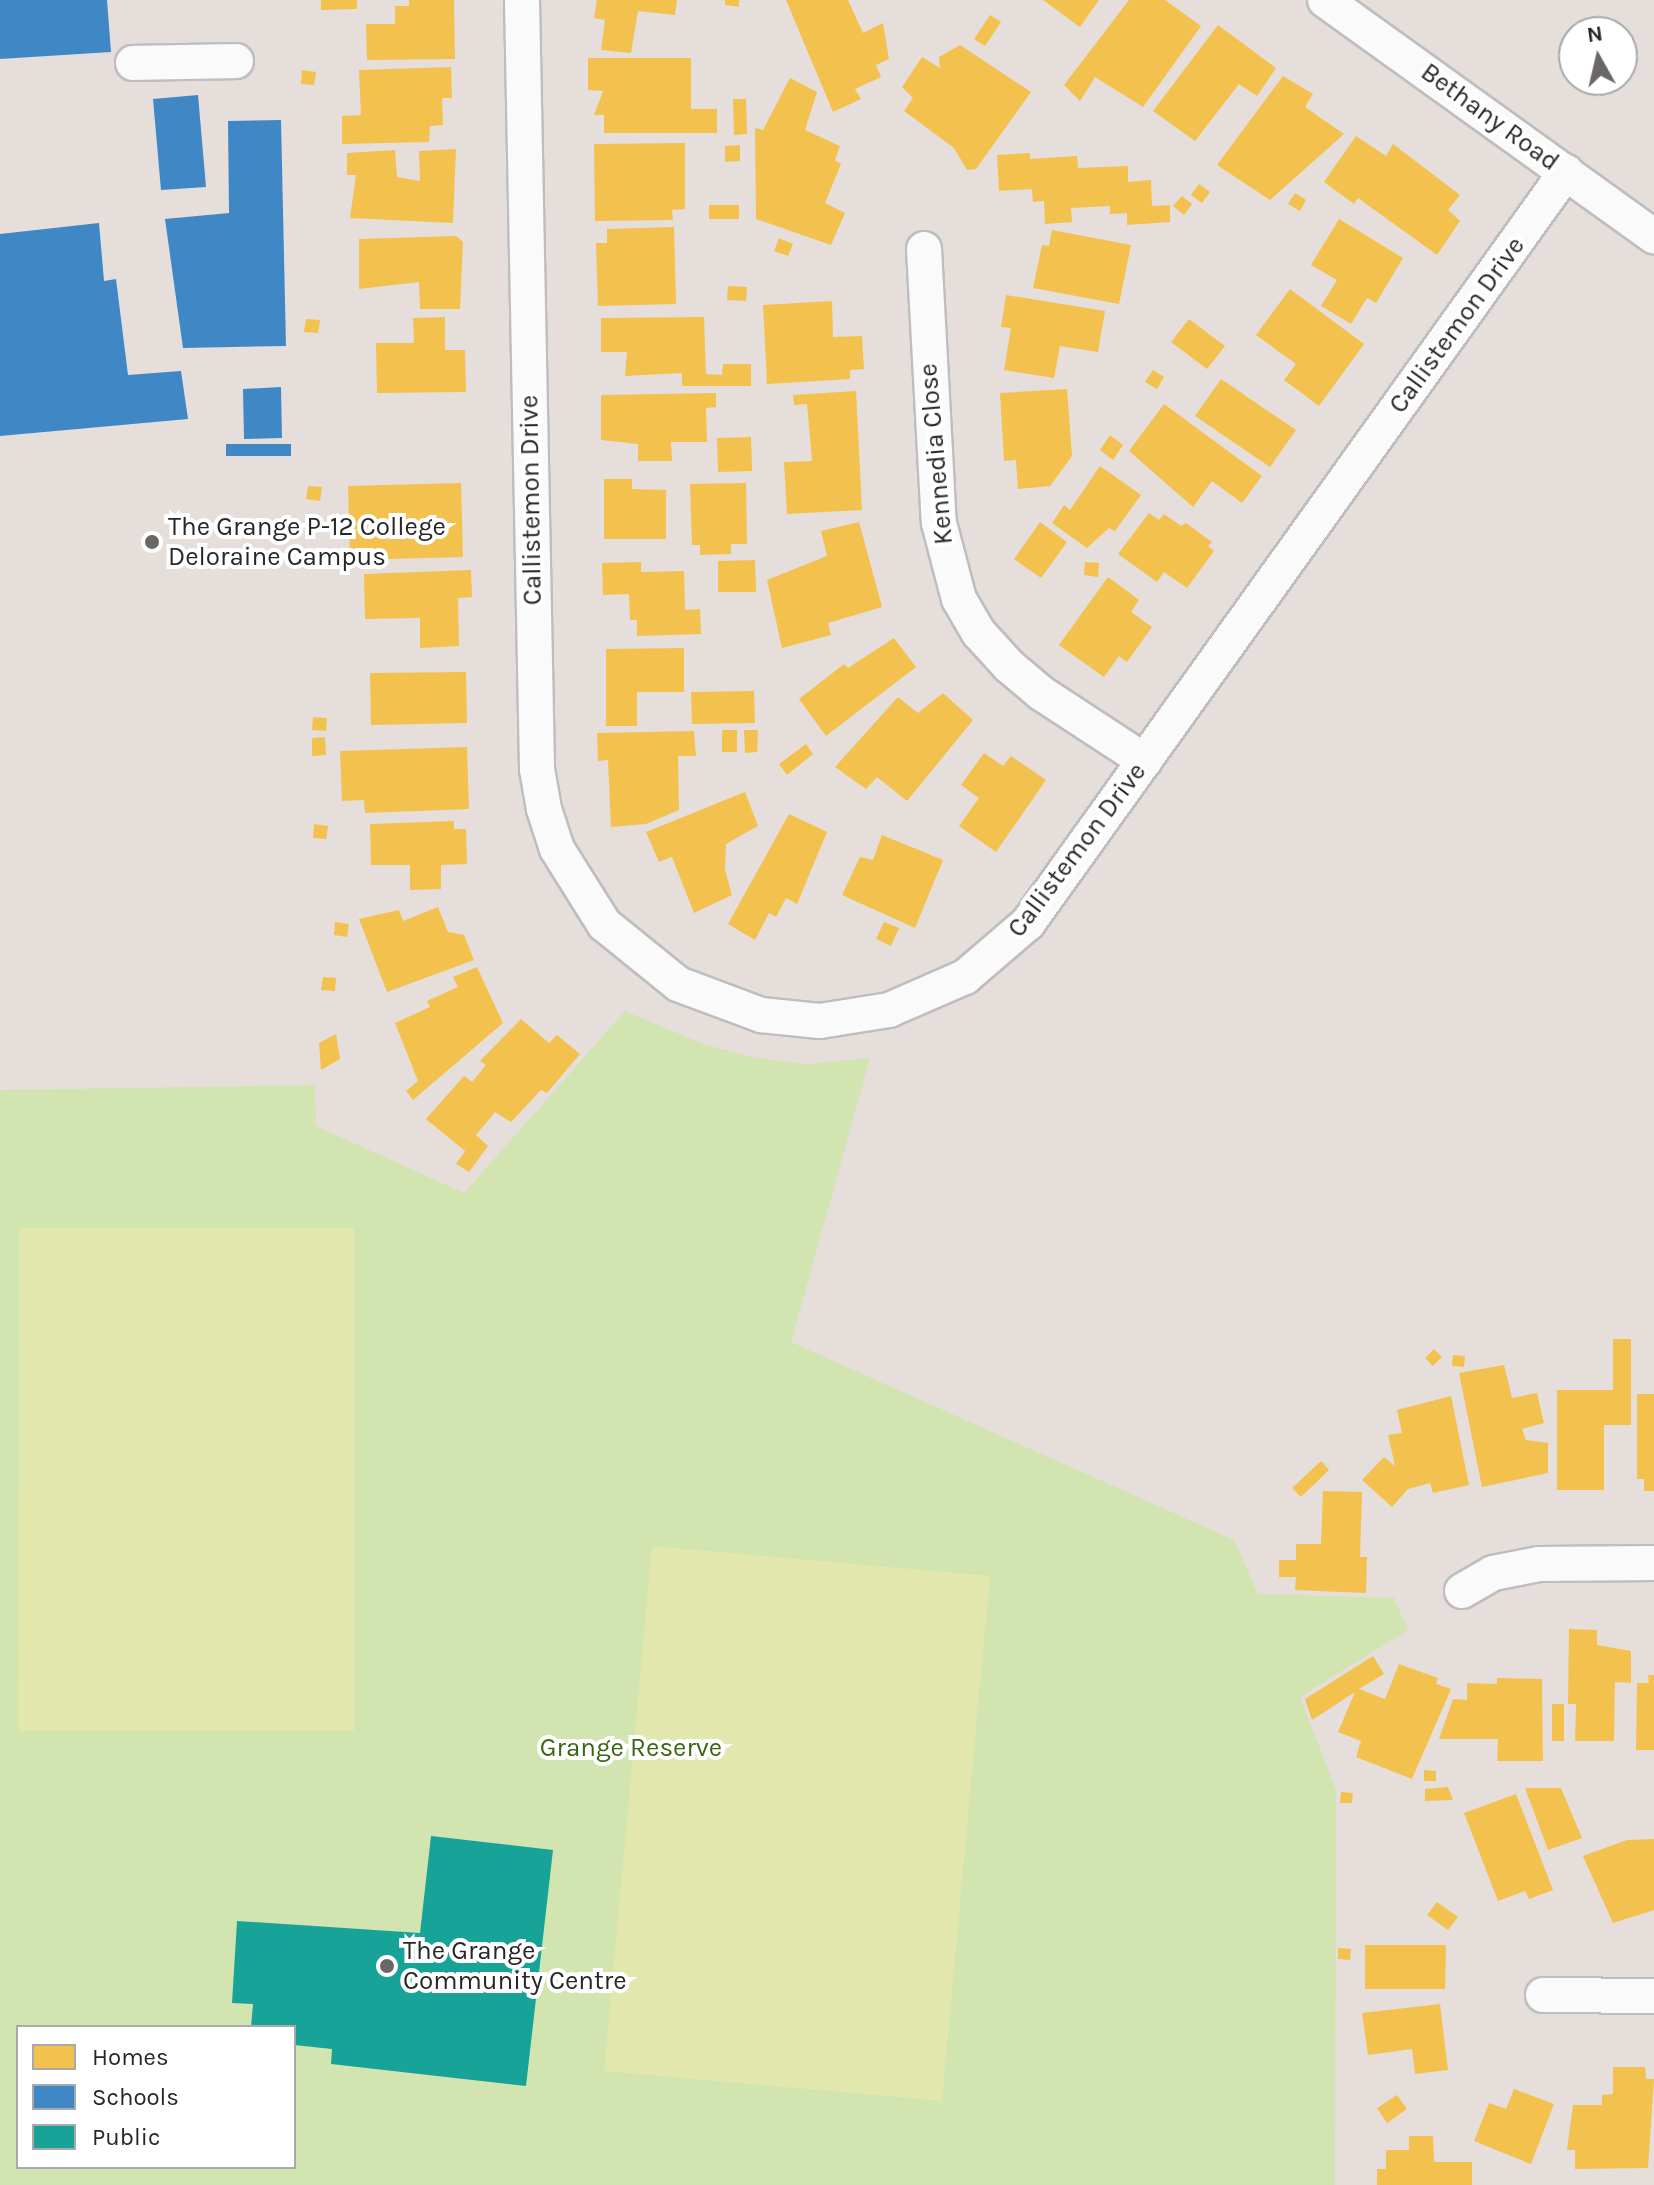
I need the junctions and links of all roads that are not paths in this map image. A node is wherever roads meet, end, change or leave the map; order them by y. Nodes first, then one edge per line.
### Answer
1 (522, 0) edge
2 (1325, 0) edge
3 (236, 61) dead end
4 (133, 63) dead end
5 (1566, 172) junction
6 (1654, 236) edge
7 (924, 249) dead end
8 (1145, 761) junction
9 (1654, 1563) edge
10 (1462, 1591) dead end
11 (1543, 1995) dead end
12 (1654, 1996) edge

1 - 8 street, Callistemon Drive
2 - 5 street, Bethany Road
3 - 4 street
5 - 6 street, Bethany Road
5 - 8 street, Callistemon Drive
7 - 8 street, Kennedia Close
9 - 10 street
11 - 12 street

